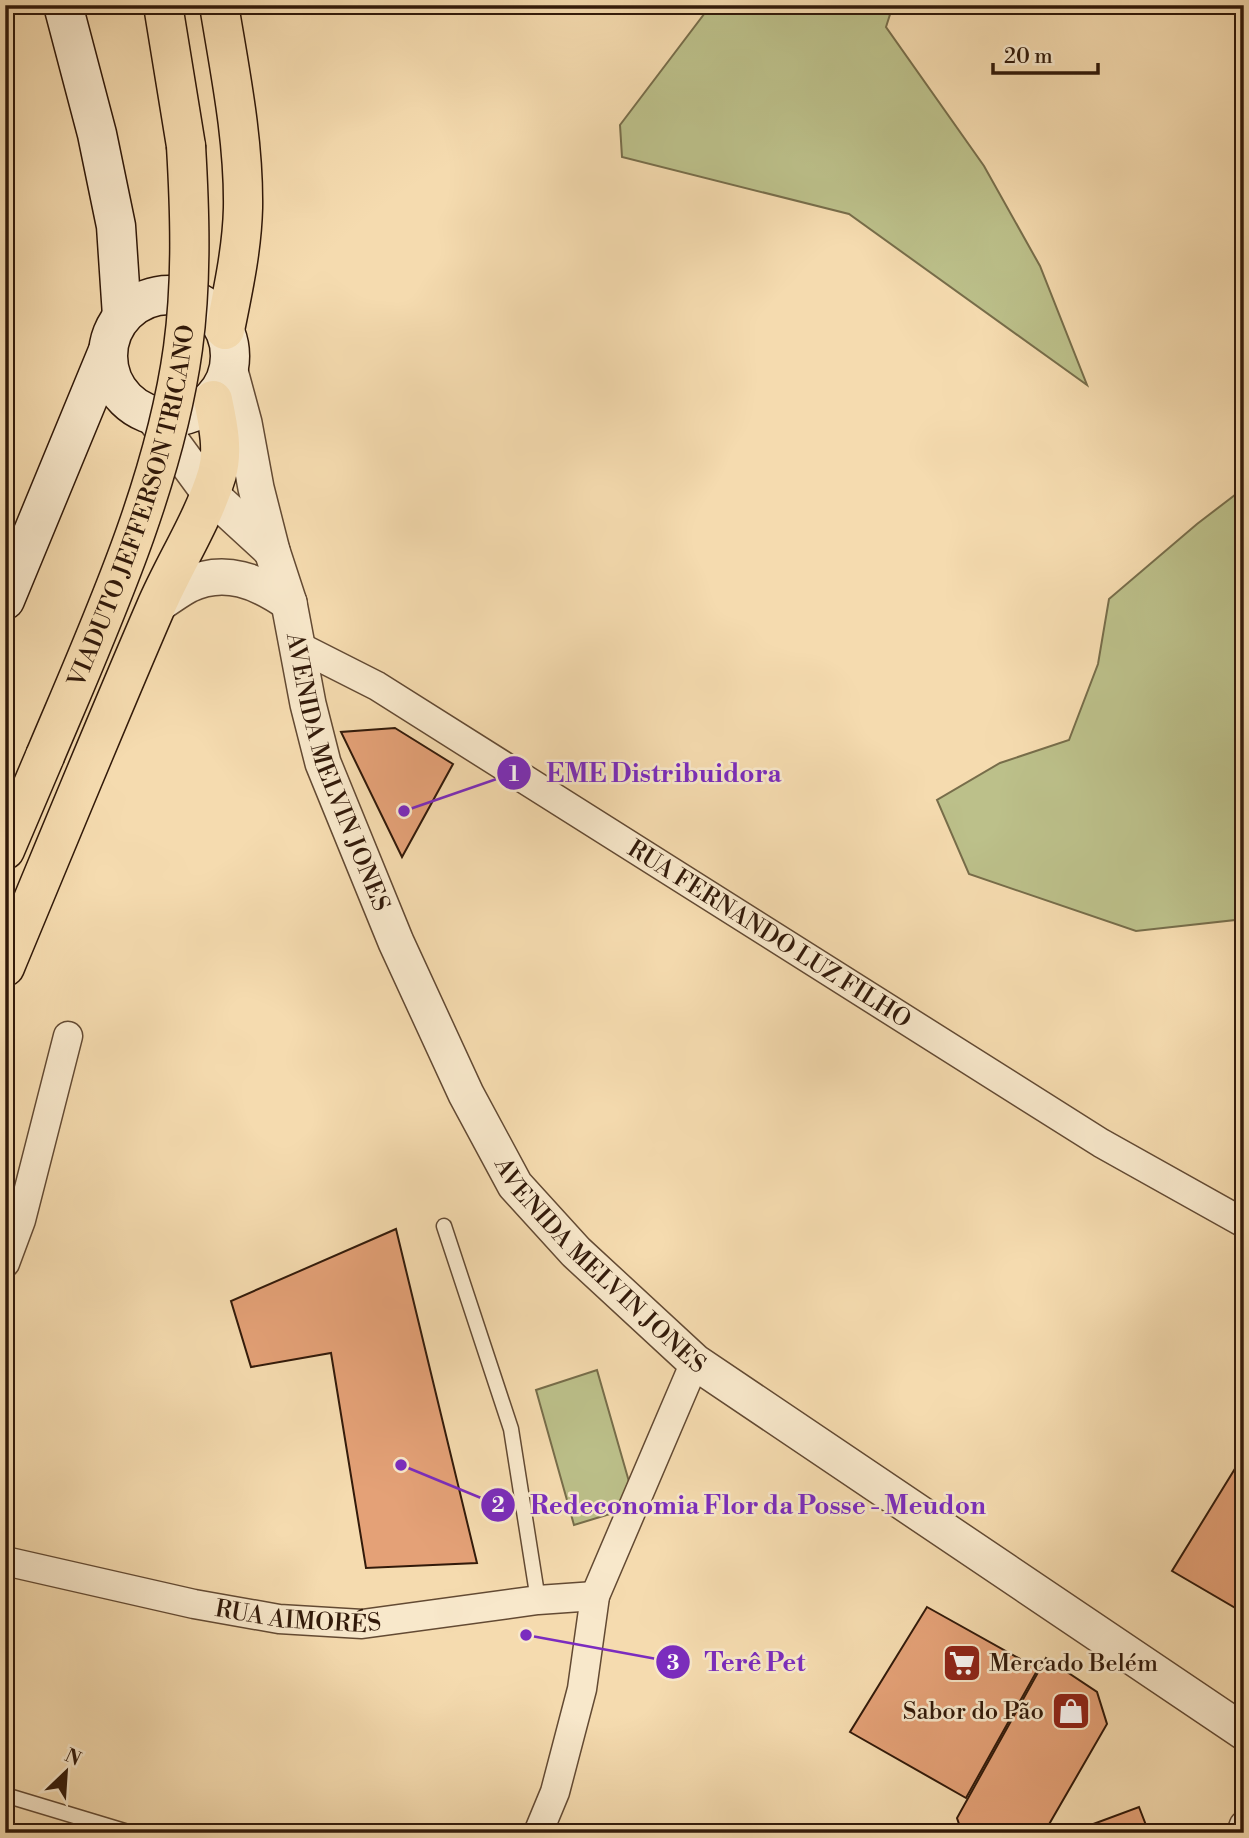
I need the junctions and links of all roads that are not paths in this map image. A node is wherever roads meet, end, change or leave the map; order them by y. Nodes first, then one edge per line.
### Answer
1 (63, 5) edge
2 (219, 5) edge
3 (164, 8) edge
4 (116, 226) junction
5 (157, 295) junction
6 (122, 316) junction
7 (225, 330) junction
8 (107, 354) junction
9 (221, 385) junction
10 (136, 405) junction
11 (70, 440) junction
12 (210, 494) junction
13 (272, 551) junction
14 (5, 600) edge
15 (289, 603) junction
16 (156, 606) junction
17 (296, 645) junction
18 (5, 850) edge
19 (5, 967) edge
20 (68, 1036) dead end
21 (1244, 1223) edge
22 (444, 1226) dead end
23 (5, 1263) edge
24 (695, 1362) junction
25 (5, 1561) edge
26 (595, 1596) junction
27 (538, 1600) junction
28 (1244, 1732) edge
29 (5, 1795) edge
30 (1244, 1825) edge
31 (131, 1833) edge
32 (538, 1833) edge
33 (1241, 1833) edge

1 - 4 main road
2 - 7 highway
3 - 18 highway, VIADUTO JEFFERSON TRICANO, bridge
4 - 5 main road
4 - 6 main road
5 - 6 main road
5 - 7 main road
6 - 8 main road
7 - 9 main road
8 - 10 main road
8 - 11 main road
9 - 10 main road
9 - 12 highway
9 - 13 street, AVENIDA MELVIN JONES
10 - 11 main road
10 - 12 street
11 - 14 main road
12 - 13 street
12 - 16 highway
13 - 15 street, AVENIDA MELVIN JONES
15 - 16 street
15 - 17 street, AVENIDA MELVIN JONES
16 - 19 highway
17 - 21 street, RUA FERNANDO LUZ FILHO
17 - 24 street, AVENIDA MELVIN JONES
20 - 23 street
22 - 27 lane
24 - 26 street
24 - 28 street, AVENIDA MELVIN JONES
25 - 27 street, RUA AIMORÉS
26 - 27 street, RUA AIMORÉS
26 - 32 street
29 - 31 lane
30 - 33 street

